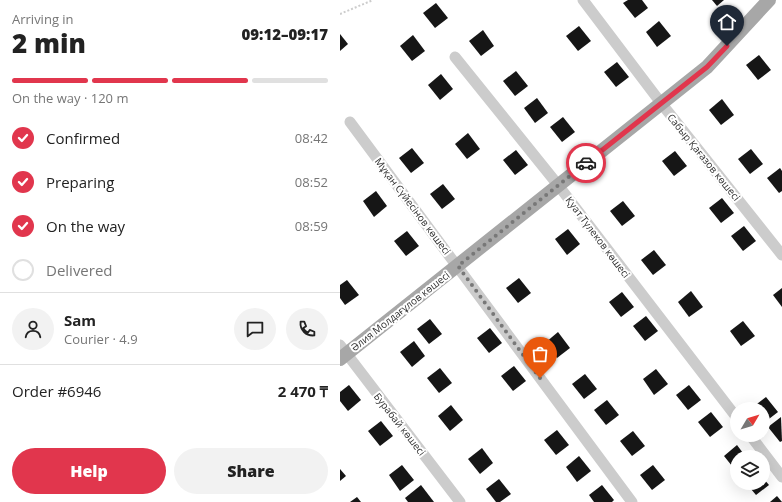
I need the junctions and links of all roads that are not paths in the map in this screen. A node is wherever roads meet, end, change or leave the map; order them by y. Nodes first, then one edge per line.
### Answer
1 (583, 0) edge
2 (767, 1) edge
3 (455, 57) dead end
4 (661, 103) junction
5 (350, 122) dead end
6 (558, 185) junction
7 (782, 255) edge
8 (458, 266) junction
9 (342, 353) edge
10 (730, 409) edge
11 (755, 442) edge
12 (782, 477) edge
13 (460, 502) edge
14 (632, 502) edge

1 - 4 street, Сабыр Қағазов көшесі
2 - 4 main road, Әлия Молдағұлов көшесі
3 - 6 street, Қуат Түлеков көшесі
4 - 6 main road, Әлия Молдағұлов көшесі
4 - 7 street, Сабыр Қағазов көшесі
5 - 8 street, Мұқан Сүйесінов көшесі
6 - 8 main road, Әлия Молдағұлов көшесі
6 - 10 street, Қуат Түлеков көшесі
8 - 9 main road, Әлия Молдағұлов көшесі
8 - 14 street, Мұқан Сүйесінов көшесі
9 - 13 street, Бурабай көшесi
11 - 12 street

